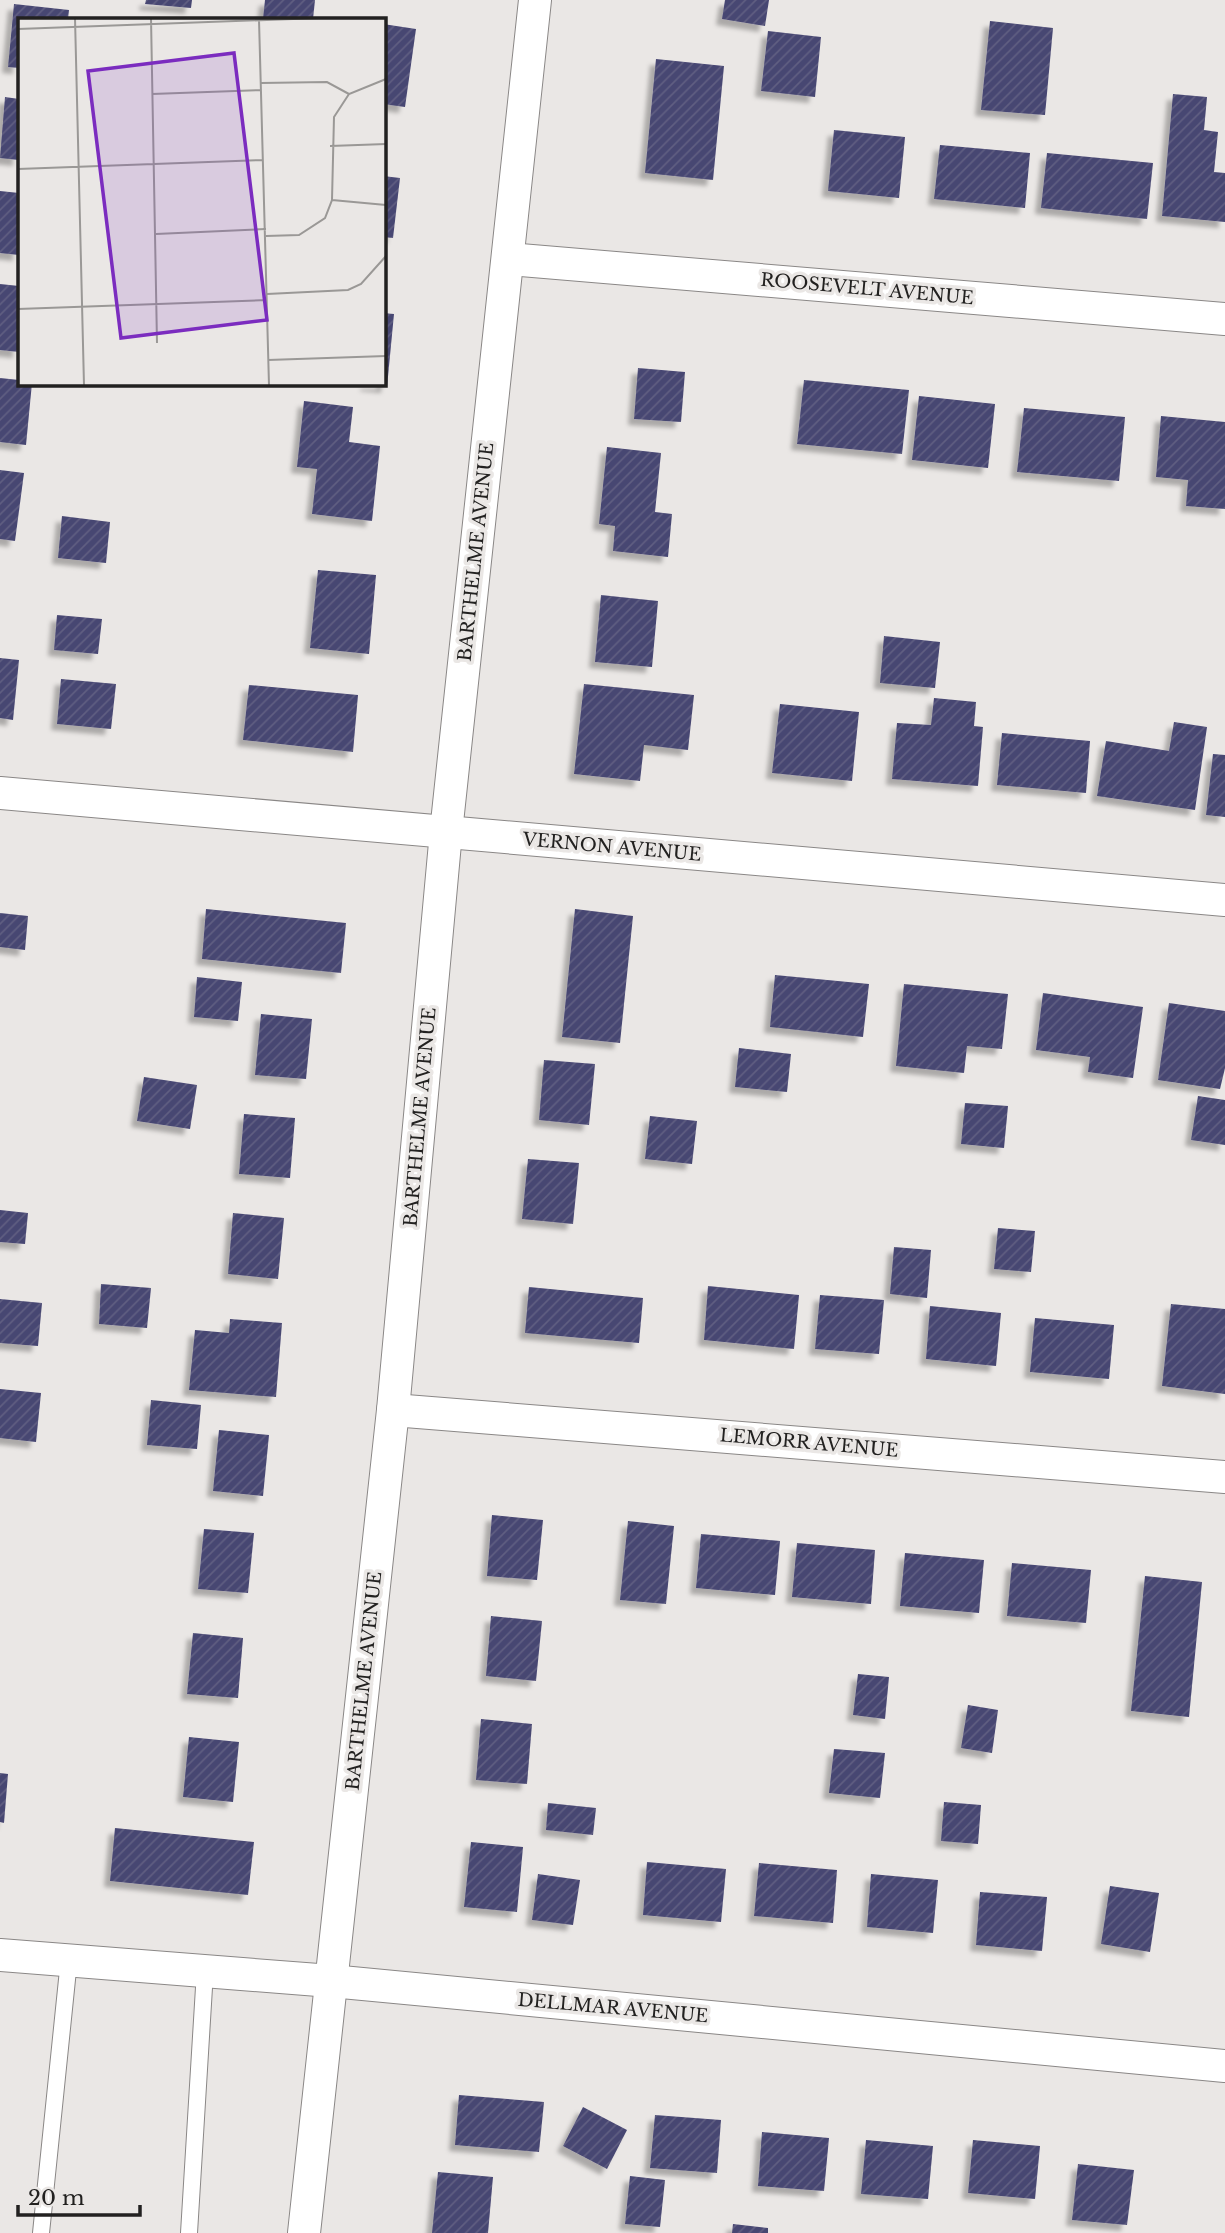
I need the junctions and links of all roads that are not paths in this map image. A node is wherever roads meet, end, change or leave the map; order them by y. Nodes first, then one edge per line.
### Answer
1 (535, 0) edge
2 (508, 259) junction
3 (1225, 319) edge
4 (0, 793) edge
5 (446, 832) junction
6 (1225, 900) edge
7 (393, 1410) junction
8 (1225, 1477) edge
9 (0, 1955) edge
10 (69, 1960) junction
11 (205, 1971) junction
12 (331, 1981) junction
13 (1225, 2066) edge
14 (41, 2233) edge
15 (188, 2233) edge
16 (304, 2233) edge

1 - 2 street, BARTHELME AVENUE
2 - 3 street, ROOSEVELT AVENUE
2 - 5 street, BARTHELME AVENUE
4 - 5 street, VERNON AVENUE
5 - 6 street, VERNON AVENUE
5 - 7 street, BARTHELME AVENUE
7 - 8 street, LEMORR AVENUE
7 - 12 street, BARTHELME AVENUE
9 - 10 street, DELLMAR AVENUE
10 - 11 street, DELLMAR AVENUE
10 - 14 lane
11 - 12 street, DELLMAR AVENUE
11 - 15 lane
12 - 13 street, DELLMAR AVENUE
12 - 16 street, BARTHELME AVENUE

